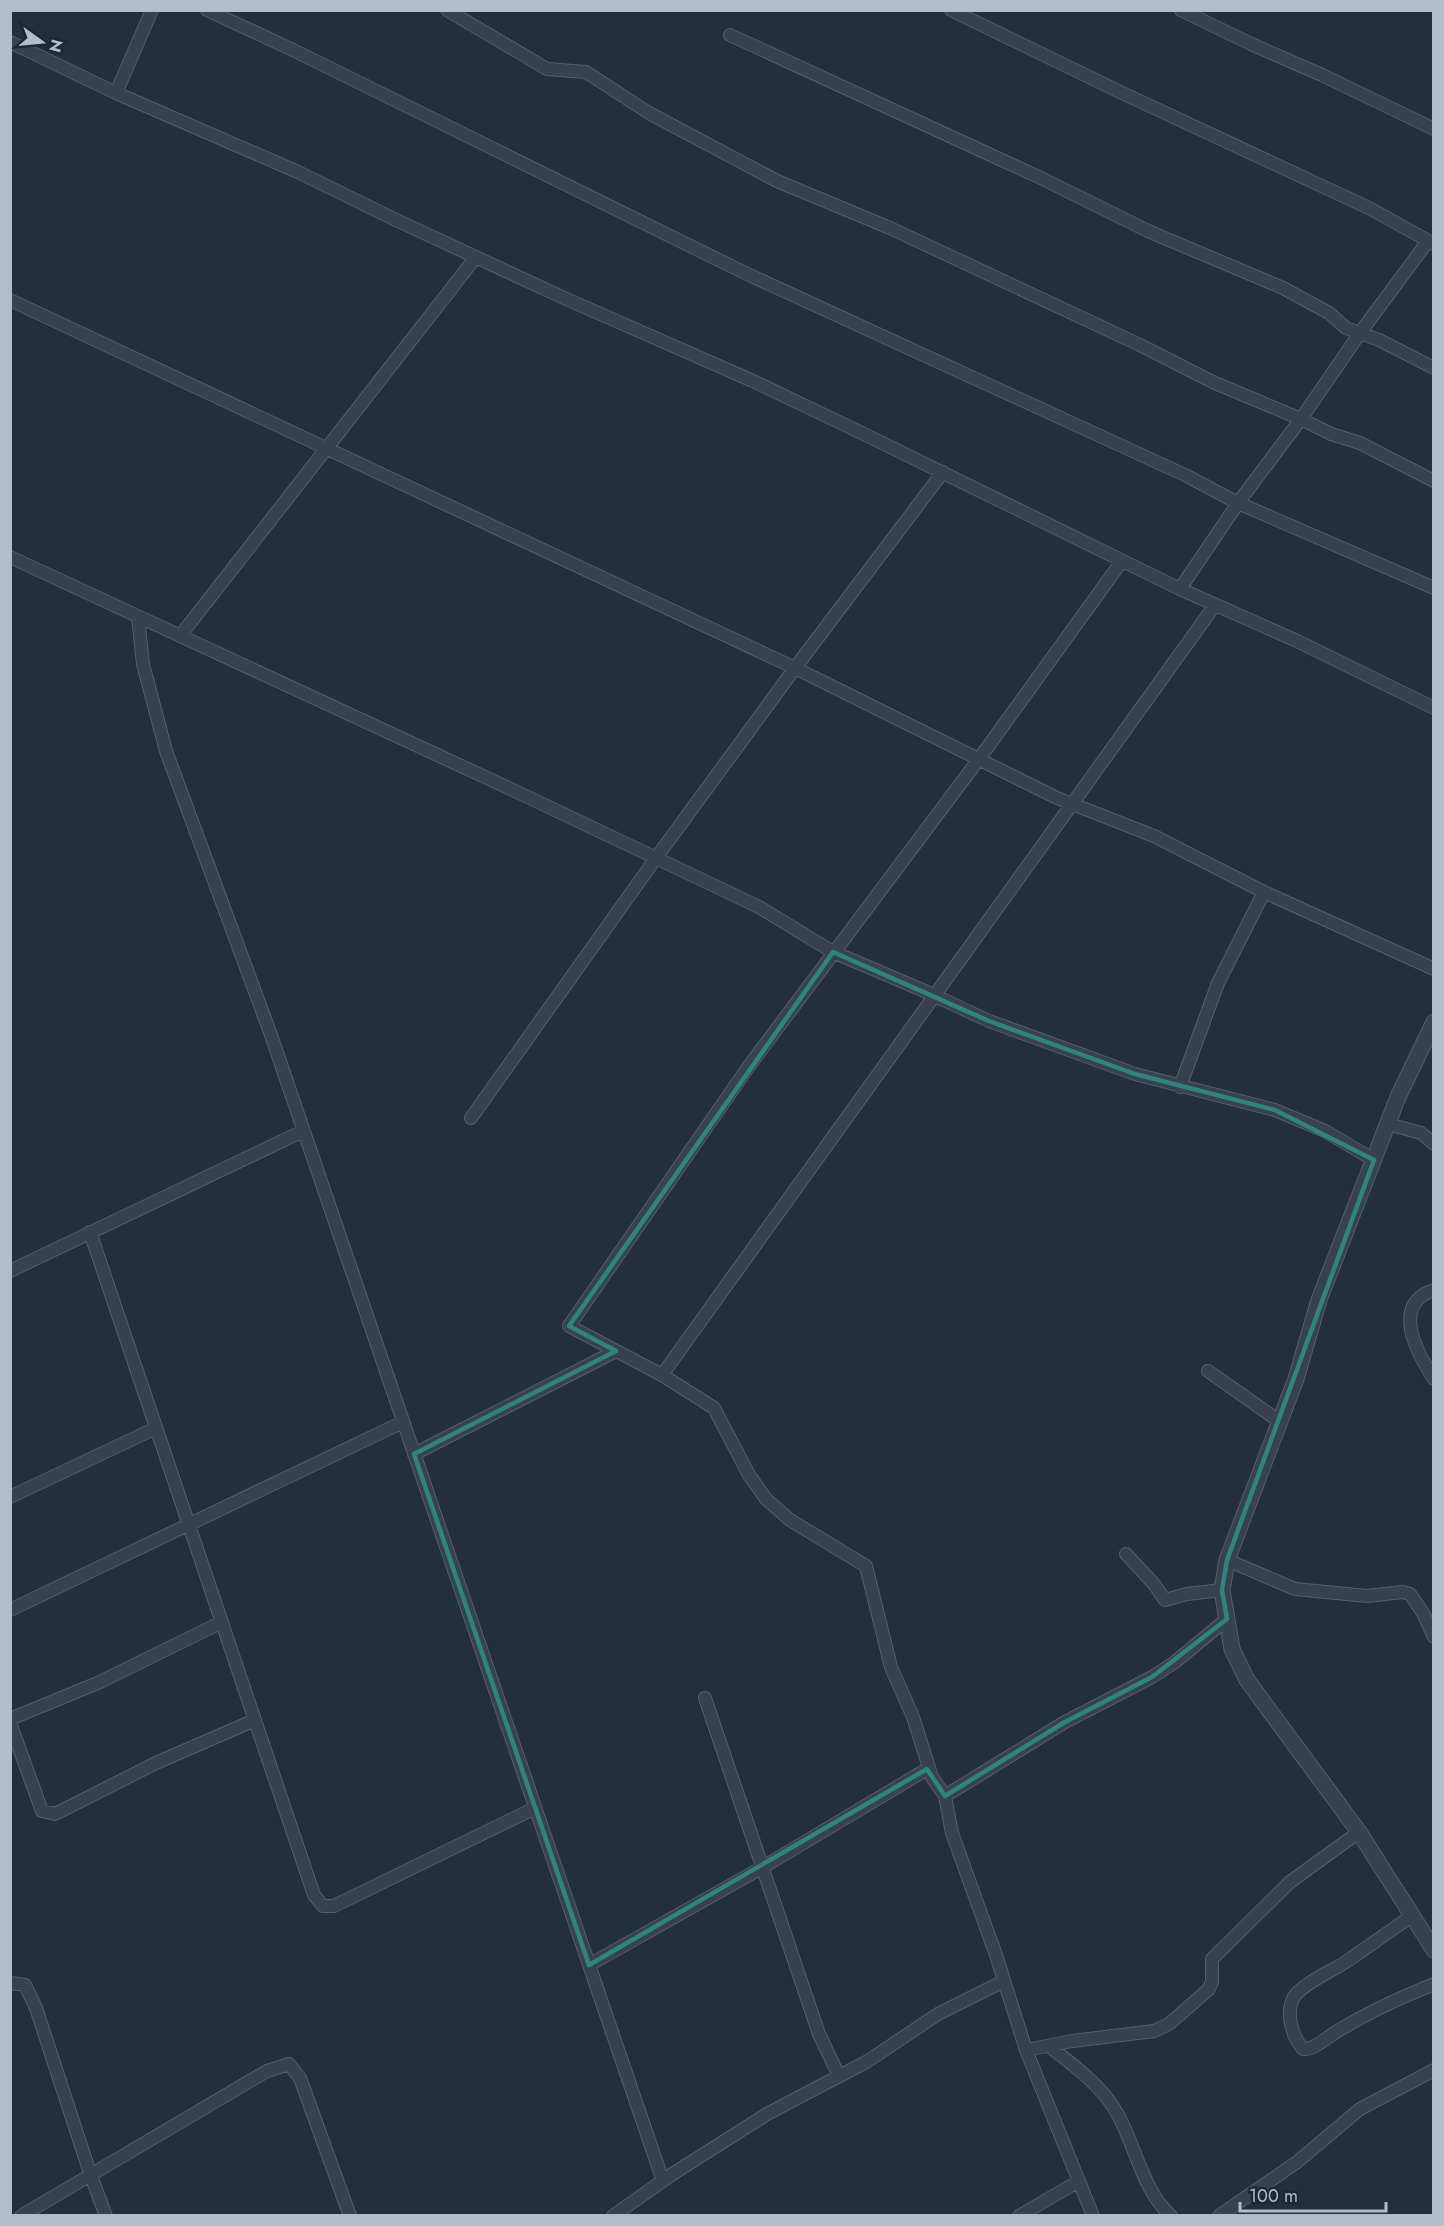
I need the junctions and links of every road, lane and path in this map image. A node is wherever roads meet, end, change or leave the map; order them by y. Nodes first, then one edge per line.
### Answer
1 (152, 10) edge
2 (207, 10) edge
3 (447, 10) edge
4 (951, 10) edge
5 (1181, 10) edge
6 (730, 35) dead end
7 (10, 42) edge
8 (116, 93) junction
9 (1434, 129) edge
10 (1431, 242) edge
11 (476, 257) junction
12 (10, 300) edge
13 (1360, 333) junction
14 (1434, 368) edge
15 (1301, 419) junction
16 (326, 448) junction
17 (943, 472) junction
18 (1434, 481) edge
19 (1238, 503) junction
20 (10, 557) edge
21 (1122, 561) junction
22 (1434, 588) edge
23 (1180, 589) junction
24 (1215, 605) junction
25 (138, 617) junction
26 (180, 636) junction
27 (795, 668) junction
28 (1434, 708) edge
29 (979, 759) junction
30 (1072, 803) junction
31 (656, 858) junction
32 (1264, 892) junction
33 (834, 952) junction
34 (1434, 969) edge
35 (935, 995) junction
36 (1432, 1026) edge
37 (1180, 1087) junction
38 (471, 1118) dead end
39 (1388, 1124) junction
40 (303, 1131) junction
41 (1434, 1144) edge
42 (1374, 1160) junction
43 (90, 1232) junction
44 (10, 1271) edge
45 (1434, 1290) edge
46 (616, 1351) junction
47 (1208, 1371) dead end
48 (662, 1375) junction
49 (1434, 1379) edge
50 (1279, 1421) junction
51 (403, 1422) junction
52 (156, 1428) junction
53 (414, 1454) junction
54 (10, 1497) edge
55 (189, 1525) junction
56 (1126, 1554) dead end
57 (1227, 1560) junction
58 (1222, 1590) junction
59 (10, 1610) edge
60 (1227, 1619) junction
61 (222, 1622) junction
62 (1434, 1637) edge
63 (705, 1698) dead end
64 (10, 1719) edge
65 (255, 1720) junction
66 (10, 1723) edge
67 (929, 1768) junction
68 (945, 1796) junction
69 (535, 1808) junction
70 (1359, 1832) junction
71 (763, 1867) junction
72 (1412, 1916) junction
73 (1434, 1950) edge
74 (589, 1965) junction
75 (1004, 1981) junction
76 (10, 1983) edge
77 (1434, 1984) edge
78 (1049, 2046) junction
79 (1026, 2050) junction
80 (1434, 2070) edge
81 (839, 2076) junction
82 (91, 2176) junction
83 (663, 2181) junction
84 (1079, 2181) junction
85 (21, 2216) edge
86 (106, 2216) edge
87 (350, 2216) edge
88 (613, 2216) edge
89 (1019, 2216) edge
90 (1093, 2216) edge
91 (1171, 2216) edge
92 (1219, 2216) edge

1 - 8 street
2 - 19 street
3 - 15 street
4 - 10 street
5 - 9 street
6 - 13 street
7 - 8 street
8 - 11 street
10 - 13 street
11 - 16 street
11 - 17 street
12 - 16 street
13 - 14 street
13 - 15 street
15 - 18 street
15 - 19 street
16 - 26 street
16 - 27 street
17 - 21 street
17 - 27 street
19 - 22 street
19 - 23 street
20 - 25 street
21 - 23 street
21 - 29 street
23 - 24 street
24 - 28 street
24 - 30 street
25 - 26 street
25 - 40 street
26 - 31 street
27 - 29 street
27 - 31 street
29 - 30 street
29 - 33 street
30 - 32 street
30 - 35 street
31 - 33 street
31 - 38 street
32 - 34 street
32 - 37 street
33 - 35 street
33 - 46 street
35 - 37 street
35 - 48 street
36 - 39 street
37 - 42 street
39 - 41 street
39 - 42 street
40 - 43 street
40 - 51 street
42 - 50 street
43 - 44 street
43 - 52 street
45 - 49 street
46 - 48 street
46 - 53 street
47 - 50 street
48 - 67 street
50 - 57 street
51 - 53 street
51 - 55 street
52 - 54 street
52 - 55 street
53 - 69 street
55 - 59 street
55 - 61 street
56 - 58 street
57 - 58 street
57 - 62 street
58 - 60 street
60 - 68 street
60 - 70 street
61 - 64 street
61 - 65 street
63 - 71 street
65 - 66 street
65 - 69 street
67 - 68 street
67 - 71 street
68 - 75 street
69 - 74 street
70 - 72 street
70 - 78 street
71 - 74 street
71 - 81 street
72 - 73 street
72 - 77 street
74 - 83 street
75 - 79 street
75 - 81 street
76 - 82 street
78 - 79 street
78 - 91 street
79 - 84 street
80 - 92 street
81 - 83 street
82 - 85 street
82 - 86 street
82 - 87 street
83 - 88 street
84 - 89 street
84 - 90 street

